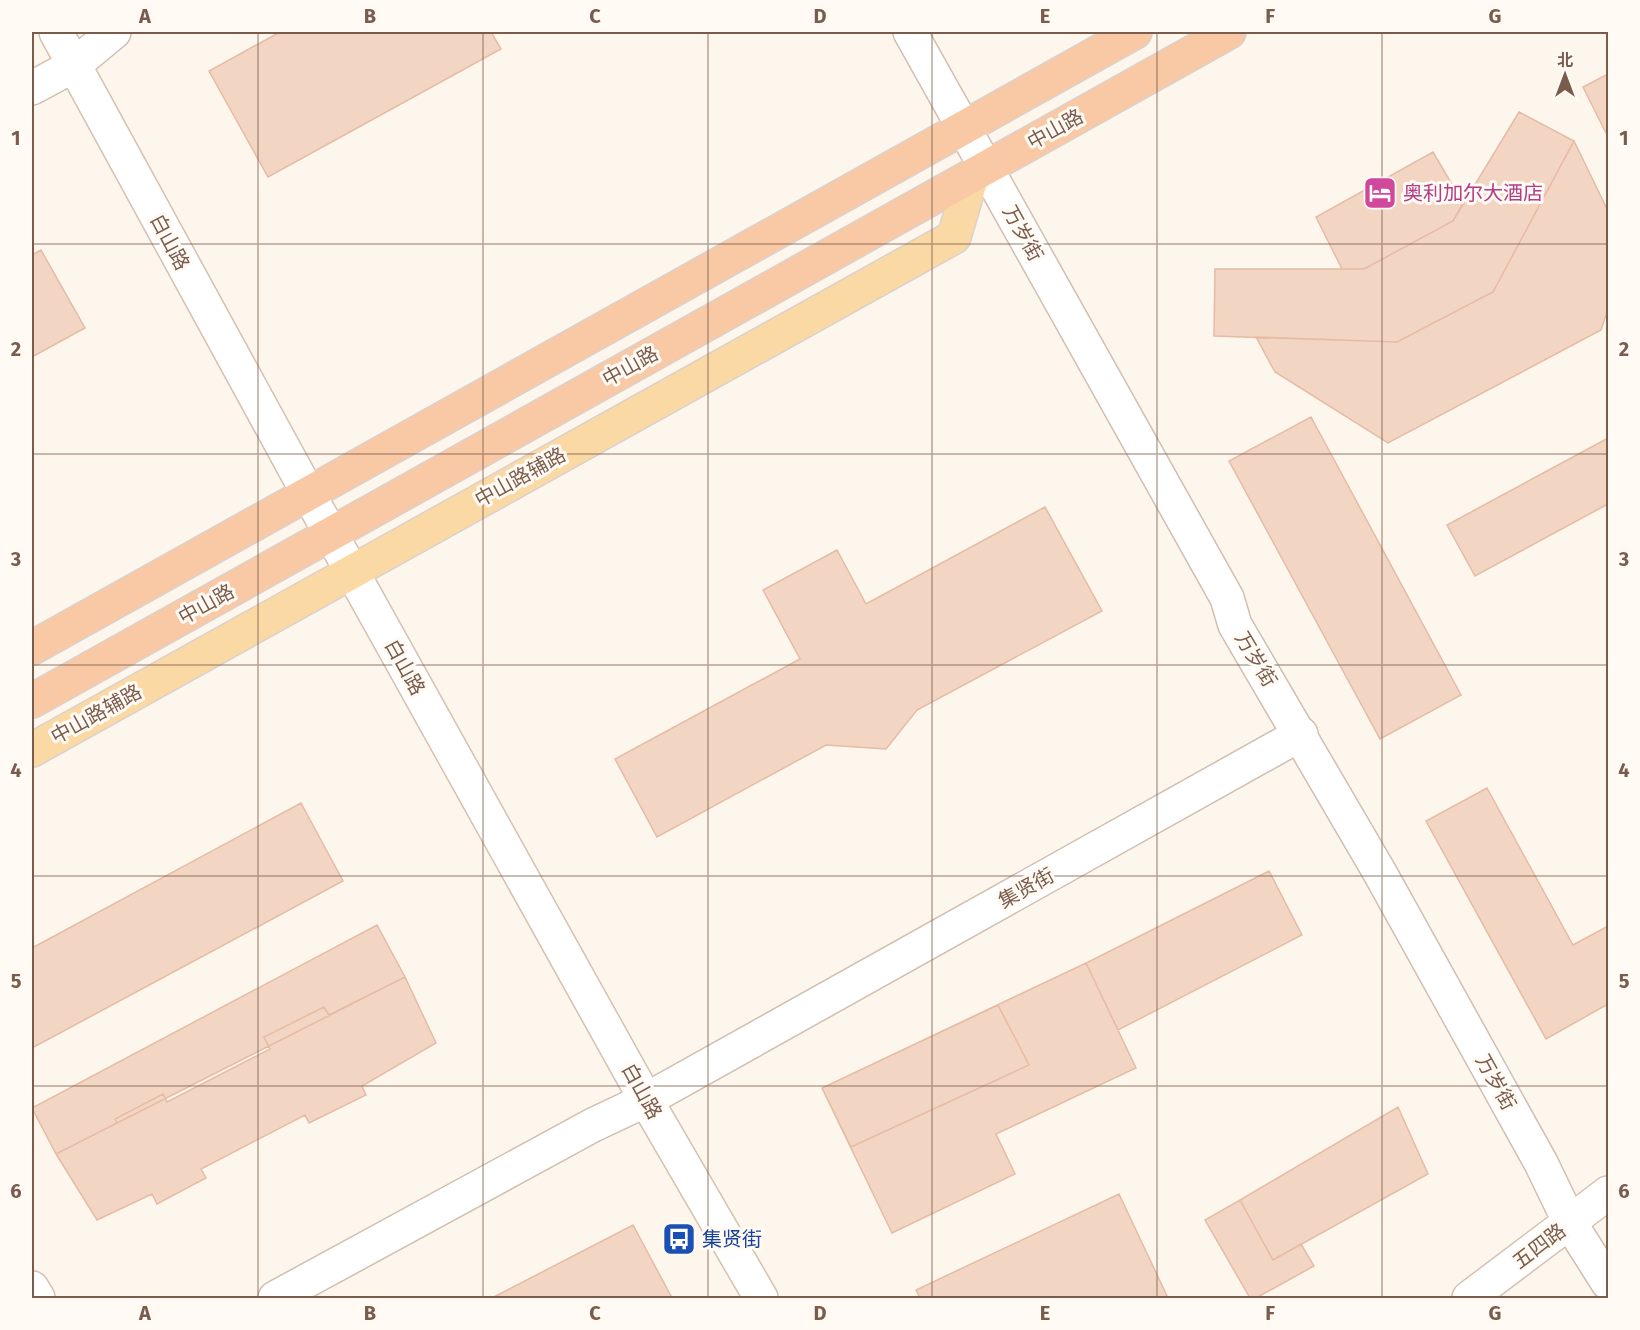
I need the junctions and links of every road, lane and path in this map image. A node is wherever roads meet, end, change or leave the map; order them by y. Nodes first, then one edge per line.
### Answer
1 (56, 32) edge
2 (114, 32) edge
3 (910, 32) edge
4 (1135, 32) edge
5 (1229, 32) edge
6 (73, 66) junction
7 (32, 88) edge
8 (964, 127) junction
9 (979, 171) junction
10 (308, 493) junction
11 (331, 534) junction
12 (352, 571) junction
13 (32, 648) edge
14 (32, 701) edge
15 (1301, 734) junction
16 (32, 750) edge
17 (646, 1100) junction
18 (1608, 1193) edge
19 (1570, 1223) junction
20 (1608, 1283) edge
21 (32, 1288) edge
22 (38, 1299) edge
23 (275, 1299) edge
24 (761, 1299) edge
25 (1469, 1299) edge

1 - 6 street, 白山路
2 - 6 street
3 - 8 street, 万岁街
4 - 8 highway
5 - 9 highway, 中山路
6 - 7 street
6 - 10 street, 白山路
8 - 9 street, 万岁街
8 - 10 highway
9 - 11 highway, 中山路
9 - 12 main road, 中山路辅路
9 - 15 street, 万岁街
10 - 11 street, 白山路
10 - 13 highway
11 - 12 street, 白山路
11 - 14 highway, 中山路
12 - 16 main road, 中山路辅路
12 - 17 street, 白山路
15 - 17 street, 集贤街
15 - 19 street, 万岁街
17 - 23 street, 集贤街
17 - 24 street, 白山路
18 - 19 street, 五四路
19 - 20 street, 万岁街
19 - 25 street, 五四路
21 - 22 street

